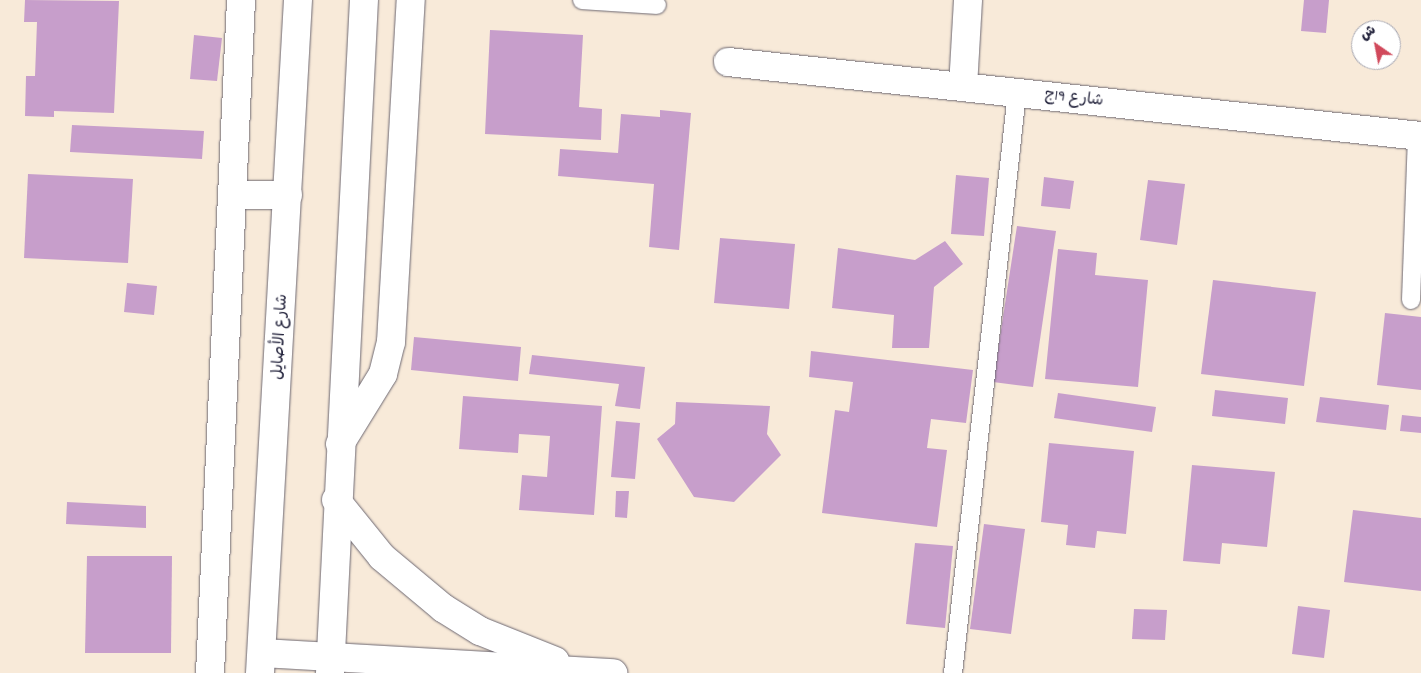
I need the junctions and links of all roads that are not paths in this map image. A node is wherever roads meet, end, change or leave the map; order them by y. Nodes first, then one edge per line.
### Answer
1 (241, 0) edge
2 (298, 0) edge
3 (364, 0) edge
4 (411, 0) edge
5 (582, 0) edge
6 (968, 0) edge
7 (657, 5) dead end
8 (728, 62) dead end
9 (963, 87) junction
10 (1017, 93) junction
11 (1419, 136) edge
12 (288, 195) junction
13 (233, 196) junction
14 (1411, 300) dead end
15 (340, 444) junction
16 (336, 500) junction
17 (261, 663) edge
18 (330, 665) edge
19 (603, 672) edge
20 (210, 673) edge
21 (613, 673) edge
22 (953, 673) edge

1 - 13 street
2 - 12 street, شارع الأصايل
3 - 15 street
4 - 15 street
5 - 7 lane
6 - 9 street
8 - 9 street, شارع 19ج
9 - 10 street, شارع 19ج
10 - 11 street, شارع 19ج
10 - 22 lane
11 - 14 lane
12 - 13 street
12 - 17 street, شارع الأصايل
13 - 20 street
15 - 16 street
16 - 18 street
16 - 19 street
17 - 18 street
18 - 19 street
19 - 21 street

